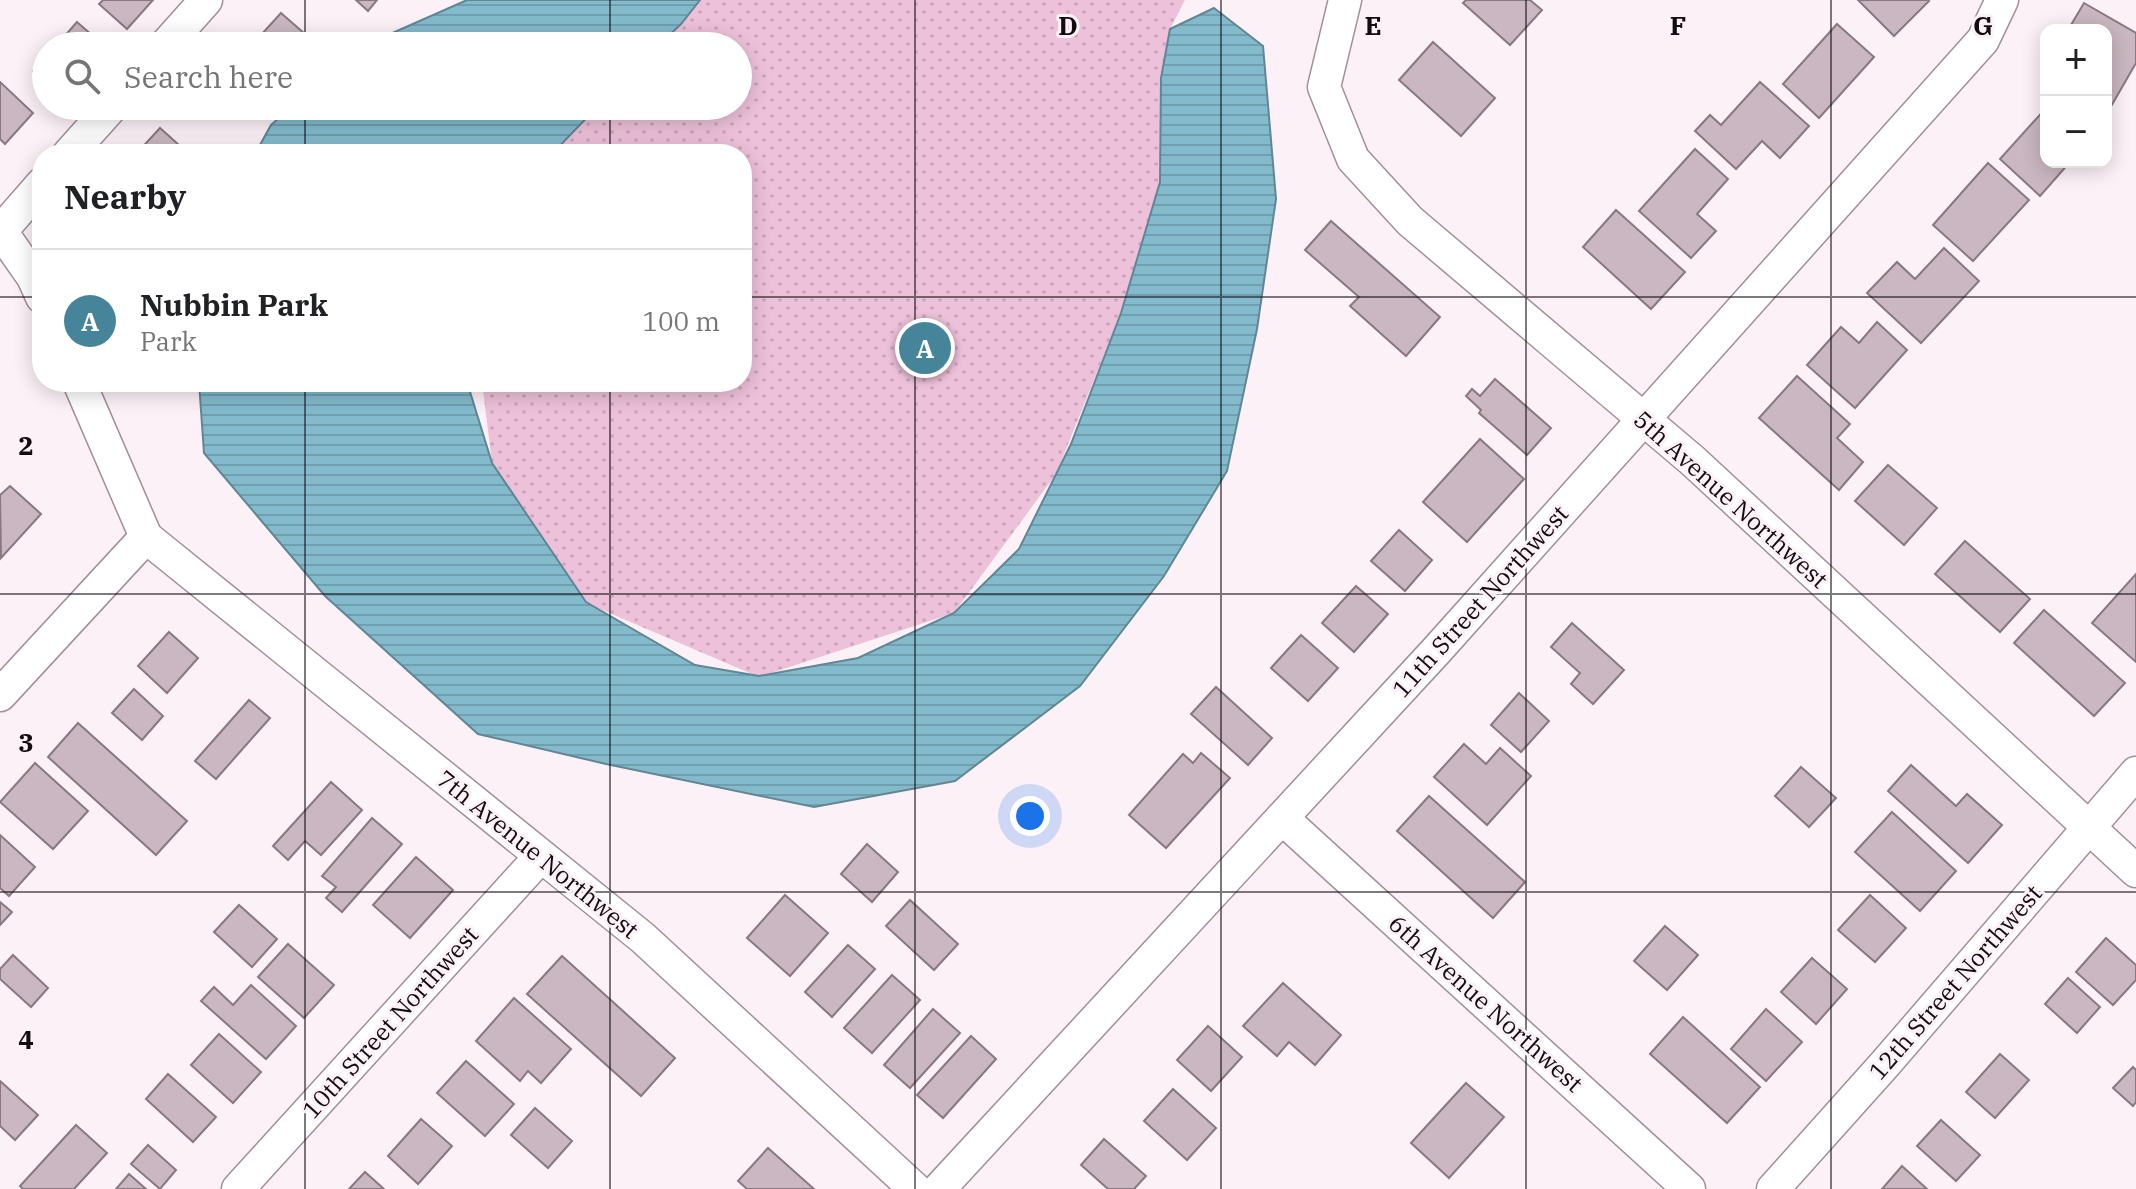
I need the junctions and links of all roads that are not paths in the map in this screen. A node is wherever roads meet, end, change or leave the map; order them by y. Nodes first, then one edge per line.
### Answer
1 (206, 0) edge
2 (1345, 0) edge
3 (2002, 0) edge
4 (177, 32) edge
5 (99, 120) edge
6 (78, 144) edge
7 (32, 195) edge
8 (0, 230) edge
9 (32, 276) edge
10 (83, 392) edge
11 (1643, 419) junction
12 (146, 537) junction
13 (0, 695) edge
14 (2136, 773) edge
15 (1282, 818) junction
16 (2089, 829) junction
17 (541, 856) junction
18 (2136, 871) edge
19 (238, 1189) edge
20 (915, 1189) edge
21 (939, 1189) edge
22 (1689, 1189) edge
23 (1773, 1189) edge

1 - 4 street
2 - 11 street, 5th Avenue Northwest
3 - 11 street, 11th Street Northwest
5 - 6 street
7 - 8 street
8 - 9 street
10 - 12 street
11 - 15 street, 11th Street Northwest
11 - 16 street, 5th Avenue Northwest
12 - 13 street
12 - 17 street, 7th Avenue Northwest
14 - 16 street, 12th Street Northwest
15 - 21 street, 11th Street Northwest
15 - 22 street, 6th Avenue Northwest
16 - 18 street, 5th Avenue Northwest
16 - 23 street, 12th Street Northwest
17 - 19 street, 10th Street Northwest
17 - 20 street, 7th Avenue Northwest

